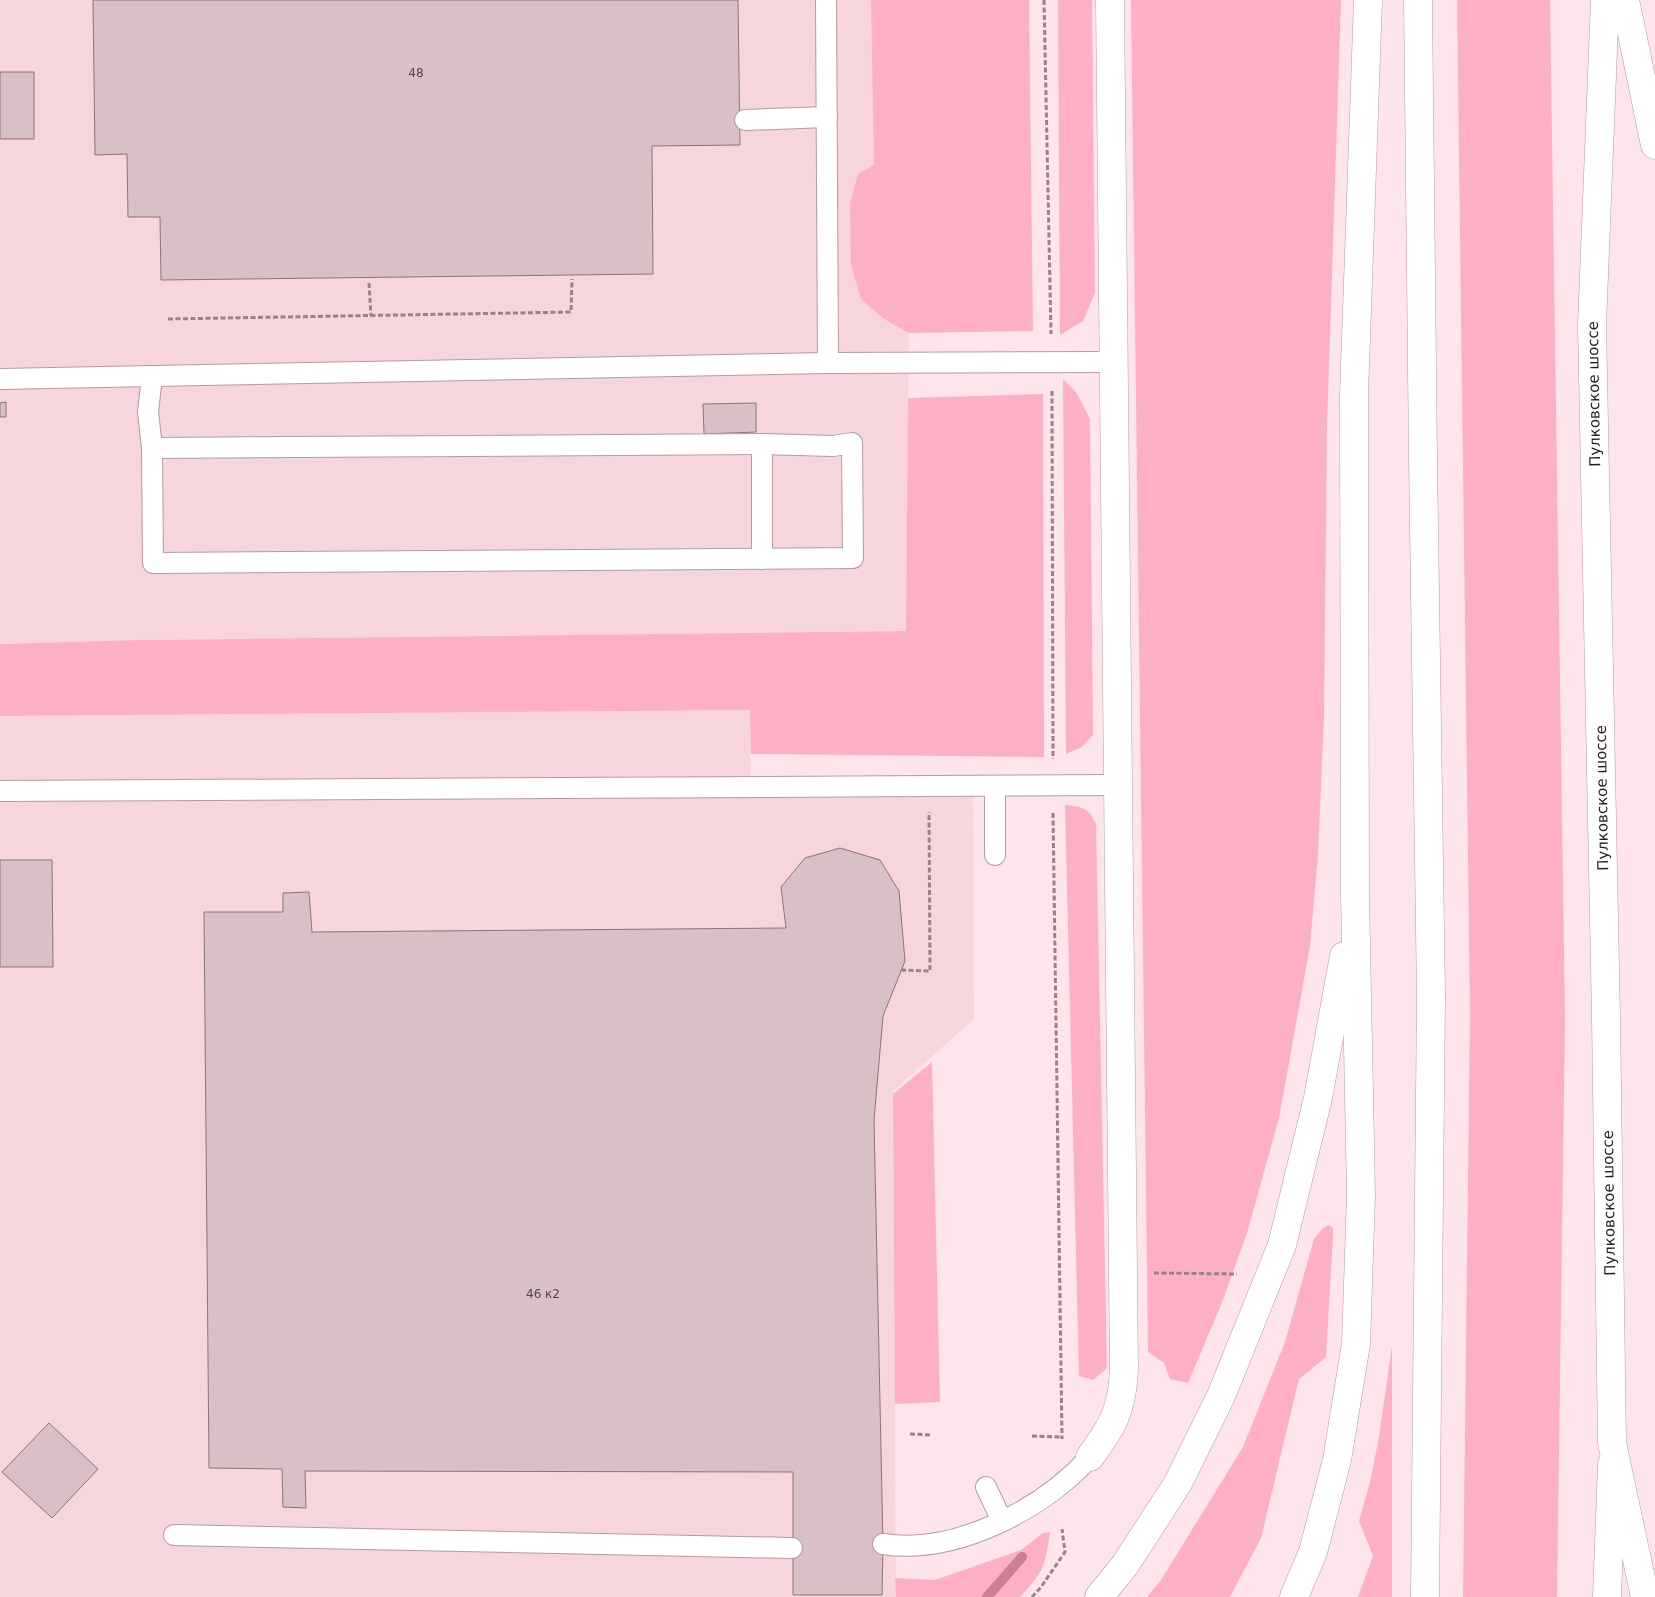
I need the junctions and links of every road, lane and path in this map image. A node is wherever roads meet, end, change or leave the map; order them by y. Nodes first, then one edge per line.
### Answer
1 (826, 0) edge
2 (1044, 0) edge
3 (1110, 0) edge
4 (1368, 0) edge
5 (1418, 0) edge
6 (1605, 0) edge
7 (1625, 0) edge
8 (827, 117) junction
9 (744, 120) dead end
10 (1655, 145) edge
11 (572, 280) dead end
12 (369, 283) dead end
13 (371, 316) junction
14 (168, 319) dead end
15 (1052, 362) junction
16 (1114, 362) junction
17 (828, 363) junction
18 (152, 376) junction
19 (0, 379) edge
20 (762, 444) junction
21 (152, 448) junction
22 (762, 559) junction
23 (995, 786) junction
24 (1053, 786) junction
25 (1117, 786) junction
26 (0, 791) edge
27 (929, 810) dead end
28 (995, 855) dead end
29 (1355, 895) junction
30 (901, 970) dead end
31 (1122, 1272) junction
32 (1238, 1274) dead end
33 (910, 1434) dead end
34 (931, 1435) dead end
35 (1032, 1436) dead end
36 (1062, 1437) junction
37 (1612, 1443) junction
38 (1063, 1445) dead end
39 (1090, 1456) joint
40 (986, 1487) dead end
41 (1002, 1521) junction
42 (1062, 1529) dead end
43 (174, 1534) dead end
44 (883, 1544) dead end
45 (792, 1548) dead end
46 (1032, 1597) edge
47 (1099, 1597) edge
48 (1294, 1597) edge
49 (1425, 1597) edge
50 (1607, 1597) edge
51 (1645, 1597) edge

1 - 8 lane
2 - 15 path
3 - 16 main road
4 - 29 main road
5 - 49 main road
6 - 37 main road, Пулковское шоссе
7 - 10 main road
8 - 9 lane
8 - 17 lane
11 - 13 path
12 - 13 path
13 - 14 path
15 - 16 lane
15 - 17 lane
15 - 24 path
16 - 25 main road
17 - 18 lane
18 - 19 lane
18 - 21 lane
20 - 21 lane
20 - 22 lane
20 - 22 lane
21 - 22 lane
23 - 24 lane
23 - 26 lane
23 - 28 lane
24 - 25 lane
24 - 36 path
25 - 31 main road
27 - 30 path
29 - 47 main road
29 - 48 main road
31 - 32 path
31 - 39 main road
33 - 34 path
35 - 36 path
36 - 38 path
37 - 50 main road, Пулковское шоссе
37 - 51 main road
39 - 41 lane
40 - 41 lane
41 - 44 lane
42 - 46 path
43 - 45 lane

